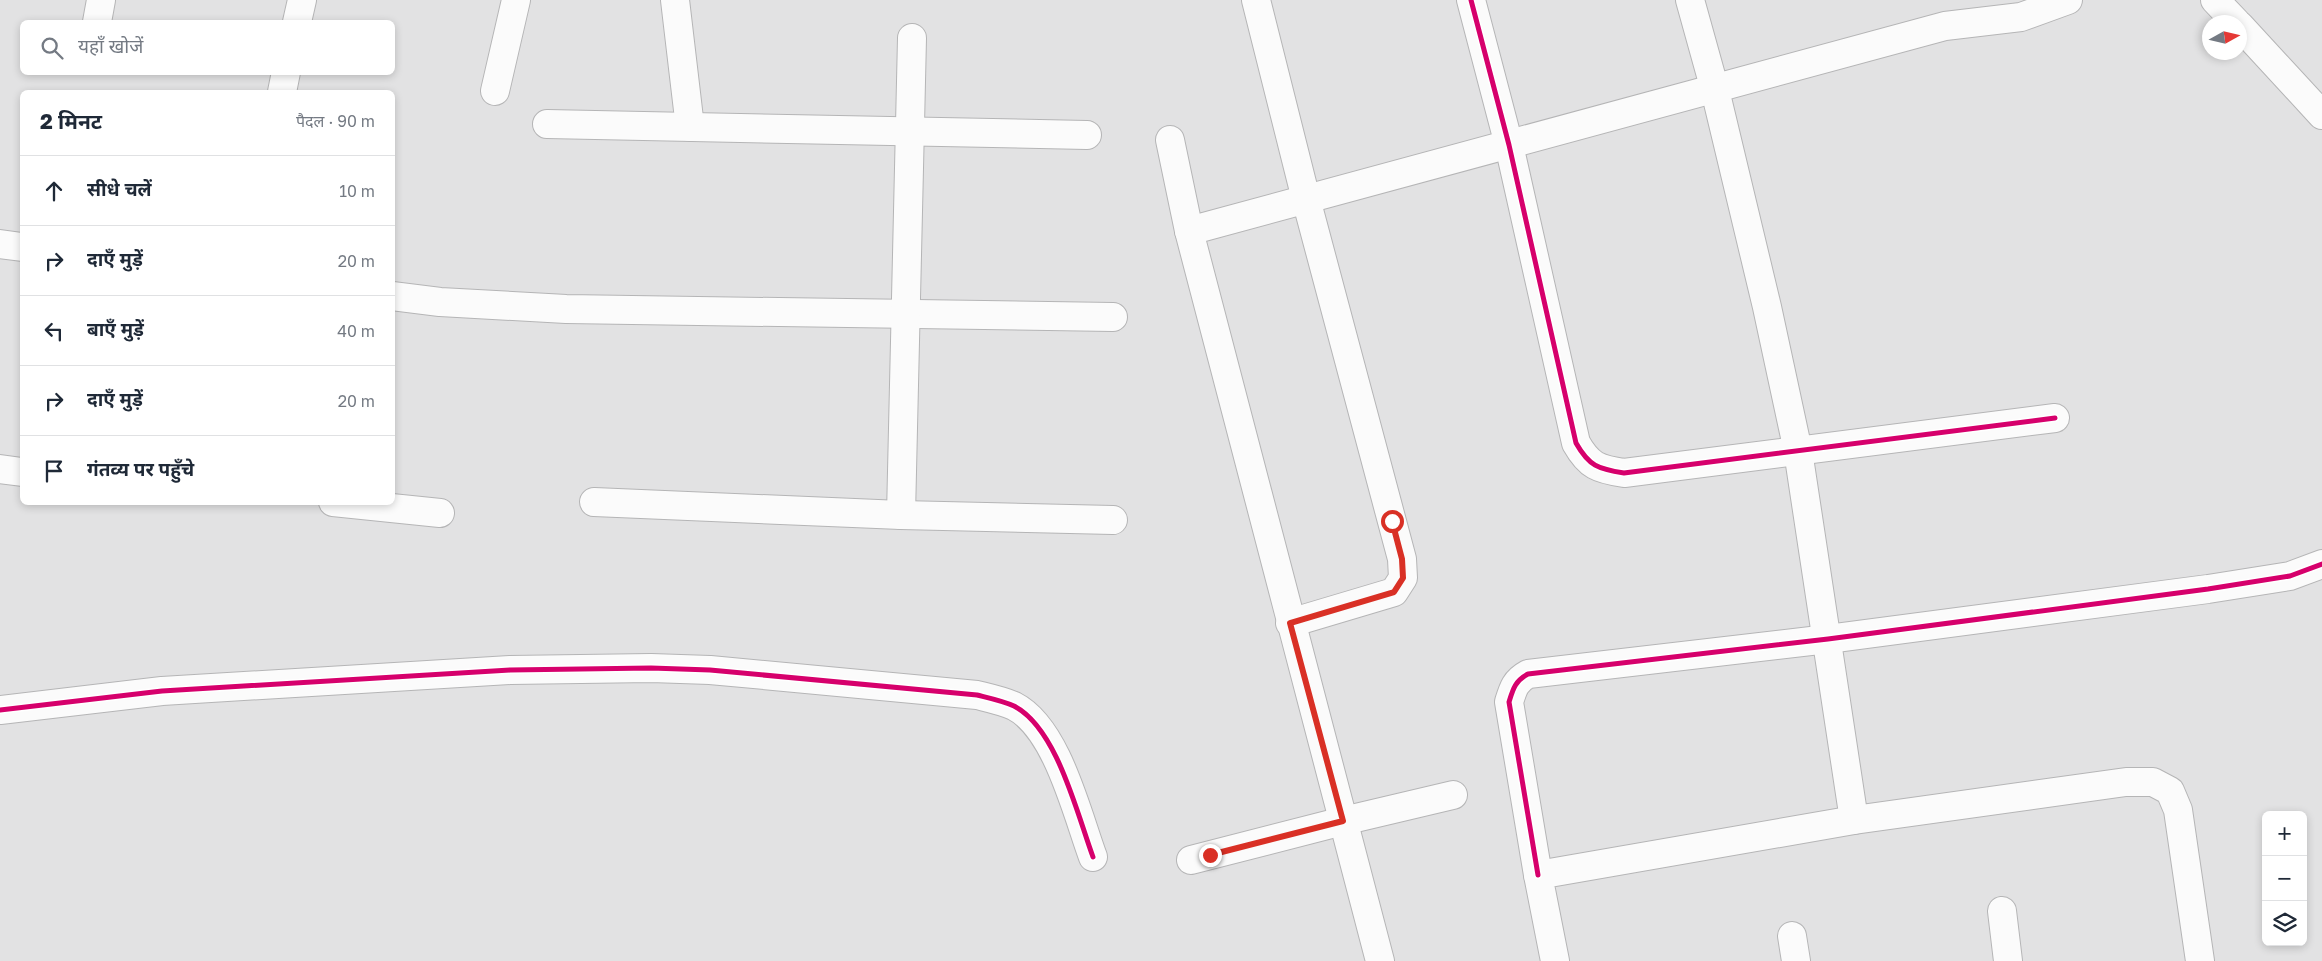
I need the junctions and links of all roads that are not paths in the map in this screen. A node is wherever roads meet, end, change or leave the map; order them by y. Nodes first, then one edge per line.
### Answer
1 (101, 0) edge
2 (302, 0) edge
3 (516, 0) edge
4 (675, 0) edge
5 (1256, 0) edge
6 (1471, 0) edge
7 (1690, 0) edge
8 (2068, 0) edge
9 (2215, 0) edge
10 (1973, 12) edge
11 (2229, 15) edge
12 (97, 20) edge
13 (297, 20) edge
14 (2247, 34) edge
15 (912, 38) dead end
16 (285, 75) edge
17 (282, 90) edge
18 (1715, 90) junction
19 (495, 92) dead end
20 (2322, 115) edge
21 (547, 124) dead end
22 (690, 127) junction
23 (910, 131) junction
24 (1087, 135) dead end
25 (1170, 140) dead end
26 (1509, 145) junction
27 (1306, 198) junction
28 (1189, 231) junction
29 (0, 244) edge
30 (20, 247) edge
31 (395, 296) edge
32 (906, 314) junction
33 (1113, 317) dead end
34 (2055, 418) dead end
35 (1798, 451) junction
36 (0, 469) edge
37 (20, 472) edge
38 (594, 502) dead end
39 (362, 505) edge
40 (440, 513) dead end
41 (901, 515) junction
42 (1113, 520) dead end
43 (2322, 564) edge
44 (1290, 623) junction
45 (1828, 639) junction
46 (0, 710) edge
47 (1453, 796) dead end
48 (1854, 820) junction
49 (1343, 821) junction
50 (1093, 857) dead end
51 (1191, 860) dead end
52 (1538, 875) junction
53 (2002, 911) dead end
54 (1380, 961) edge
55 (1555, 961) edge
56 (2008, 961) edge
57 (2200, 961) edge

1 - 12 street
2 - 13 street
3 - 19 street
4 - 22 street
5 - 27 street
6 - 26 street
7 - 18 street
8 - 10 street
9 - 11 street
10 - 18 street
14 - 20 street
15 - 23 street
16 - 17 street
18 - 26 street
18 - 35 street
21 - 22 street
22 - 23 street
23 - 24 street
23 - 32 street
25 - 28 street
26 - 27 street
26 - 35 street
27 - 28 street
27 - 44 street
28 - 44 street
29 - 30 street
31 - 32 street
32 - 33 street
32 - 41 street
34 - 35 street
35 - 45 street
36 - 37 street
38 - 41 street
39 - 40 street
41 - 42 street
43 - 45 street
44 - 49 street
45 - 48 street
45 - 52 street
46 - 50 street
47 - 49 street
48 - 52 street
48 - 57 street
49 - 51 street
49 - 54 street
52 - 55 street
53 - 56 street

